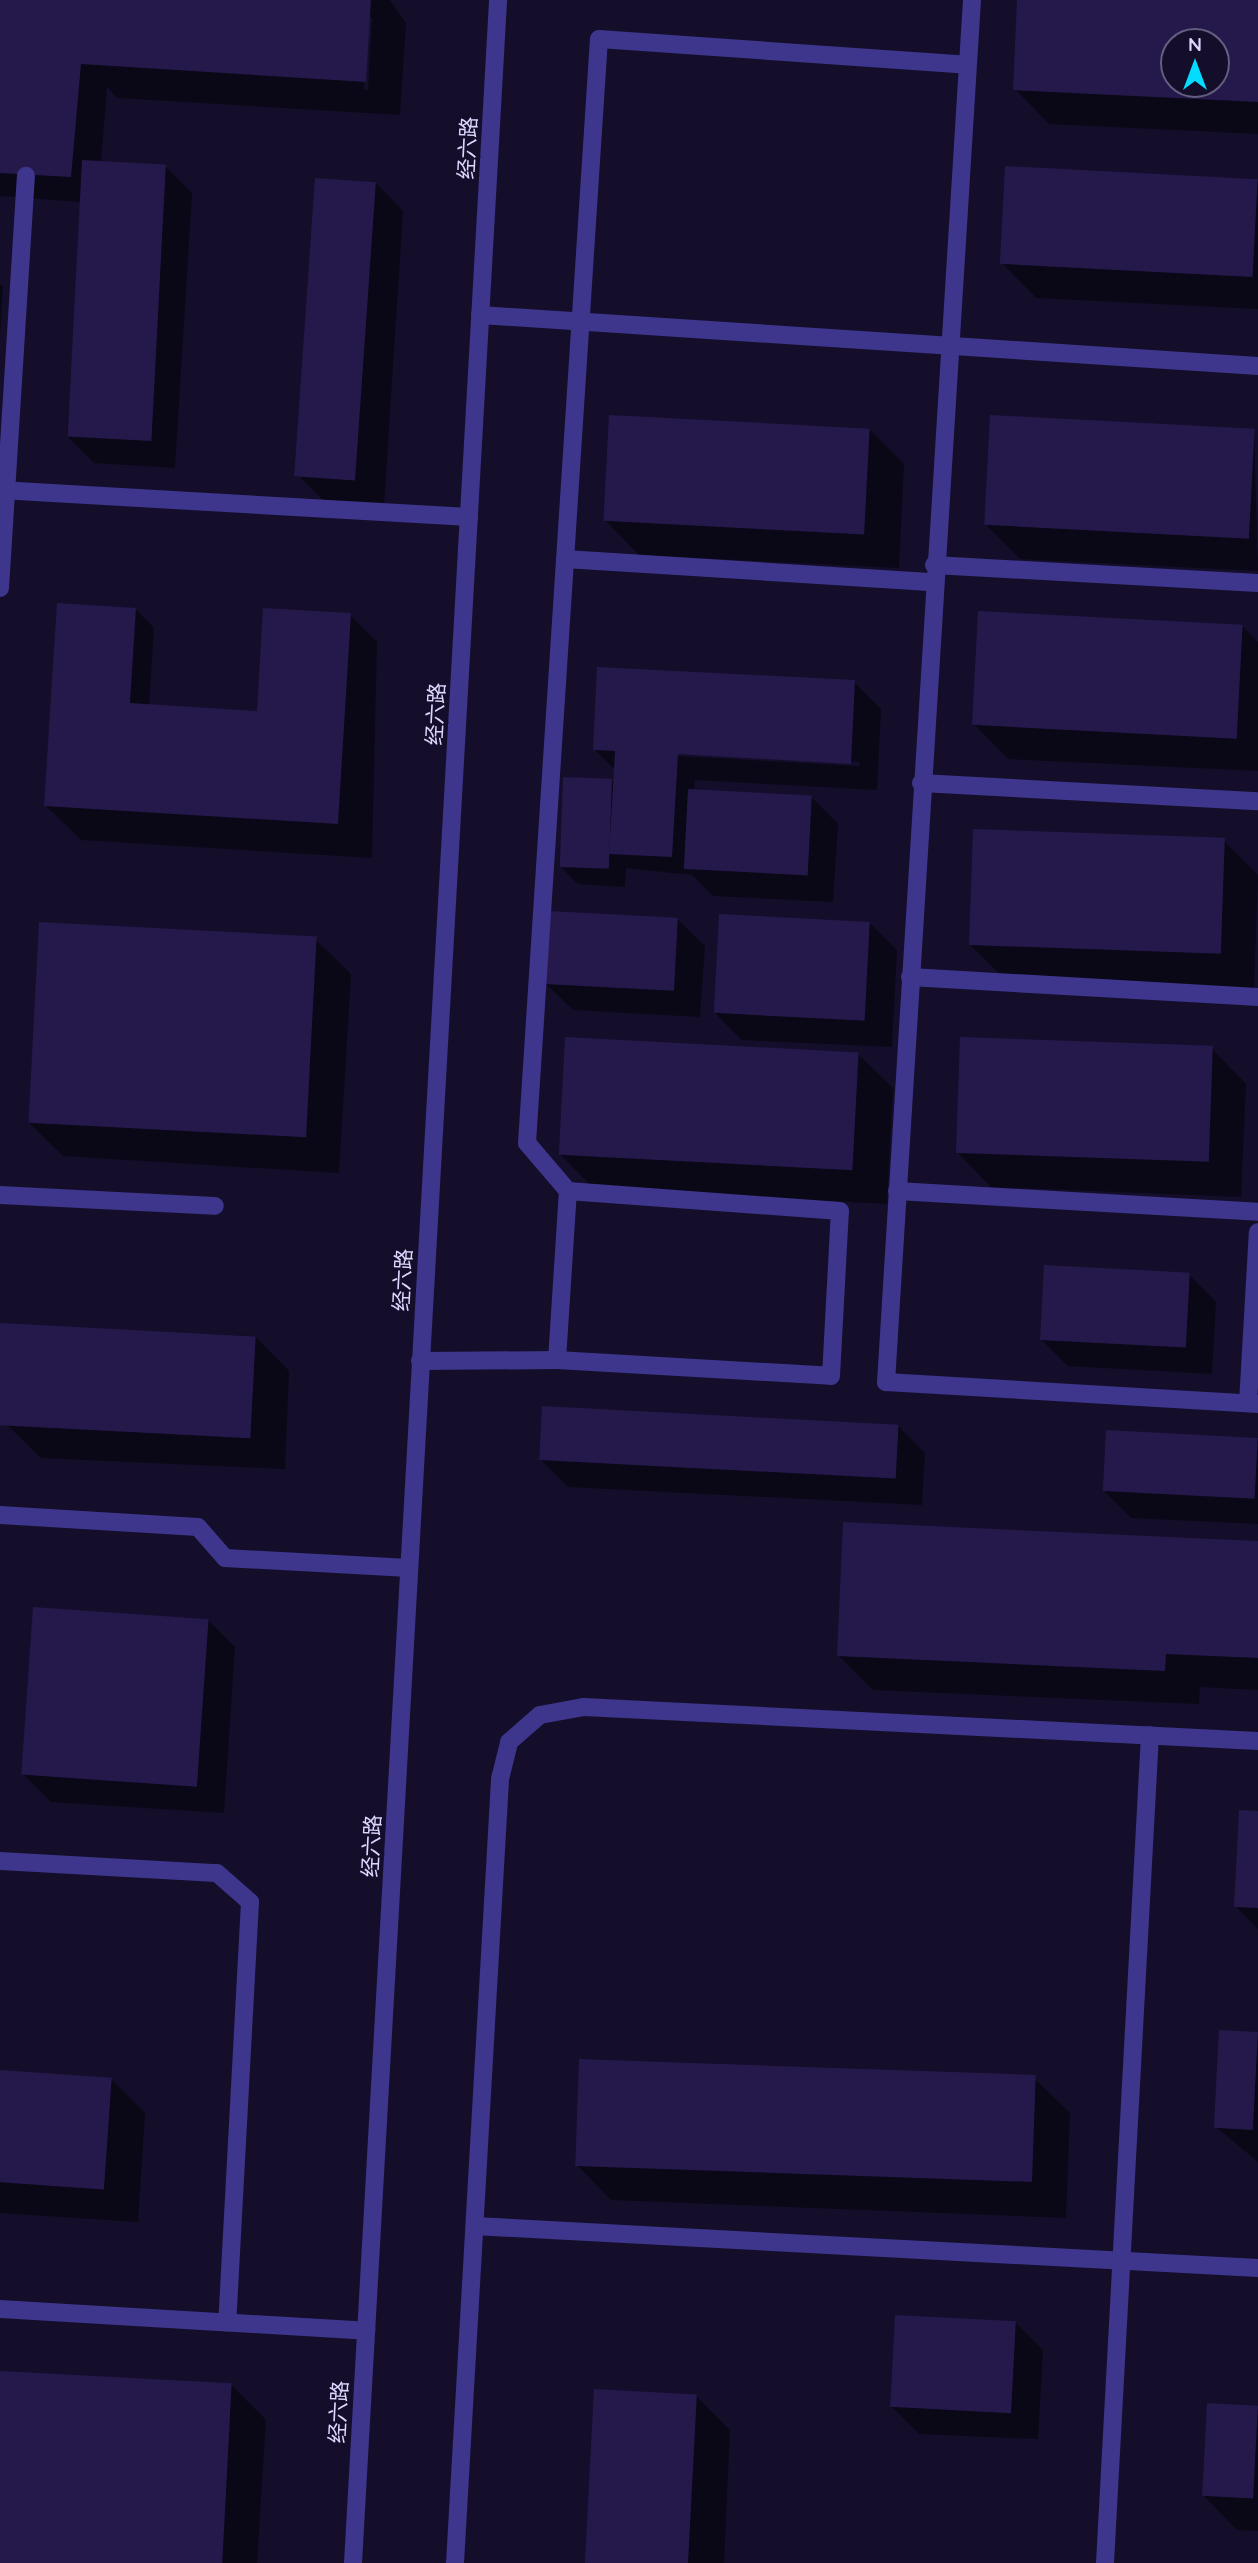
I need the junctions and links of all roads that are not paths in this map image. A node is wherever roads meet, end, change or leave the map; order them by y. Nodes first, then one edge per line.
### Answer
1 (498, 0) edge
2 (972, 0) edge
3 (967, 65) junction
4 (26, 176) dead end
5 (480, 315) junction
6 (581, 321) junction
7 (947, 345) junction
8 (1258, 366) edge
9 (3, 490) edge
10 (469, 517) junction
11 (565, 559) junction
12 (933, 573) junction
13 (1258, 583) edge
14 (0, 588) edge
15 (921, 783) junction
16 (1258, 801) edge
17 (910, 977) junction
18 (1258, 997) edge
19 (568, 1191) junction
20 (897, 1191) junction
21 (0, 1195) edge
22 (215, 1206) dead end
23 (1258, 1212) edge
24 (1258, 1233) edge
25 (557, 1360) junction
26 (421, 1361) junction
27 (1253, 1404) edge
28 (0, 1515) edge
29 (409, 1568) junction
30 (1150, 1735) junction
31 (1258, 1741) edge
32 (0, 1861) edge
33 (475, 2226) junction
34 (1121, 2260) junction
35 (1258, 2268) edge
36 (0, 2309) edge
37 (227, 2322) junction
38 (366, 2331) junction
39 (353, 2563) edge
40 (455, 2563) edge
41 (1105, 2563) edge

1 - 5 street, 经六路
2 - 3 street
3 - 6 street
3 - 7 street
4 - 9 street
5 - 6 street
5 - 10 street, 经六路
6 - 7 street
6 - 11 street
7 - 8 street
7 - 12 street
9 - 10 street
9 - 14 street
10 - 26 street, 经六路
11 - 12 street
11 - 19 street
12 - 13 street
12 - 15 street
15 - 16 street
15 - 17 street
17 - 18 street
17 - 20 street
19 - 25 street
19 - 25 street
20 - 23 street
20 - 27 street
21 - 22 street
24 - 27 street
25 - 26 street
26 - 29 street, 经六路
28 - 29 street
29 - 38 street, 经六路
30 - 31 street
30 - 33 street
30 - 34 street
32 - 37 street
33 - 34 street
33 - 40 street
34 - 35 street
34 - 41 street
36 - 37 street
37 - 38 street
38 - 39 street, 经六路

